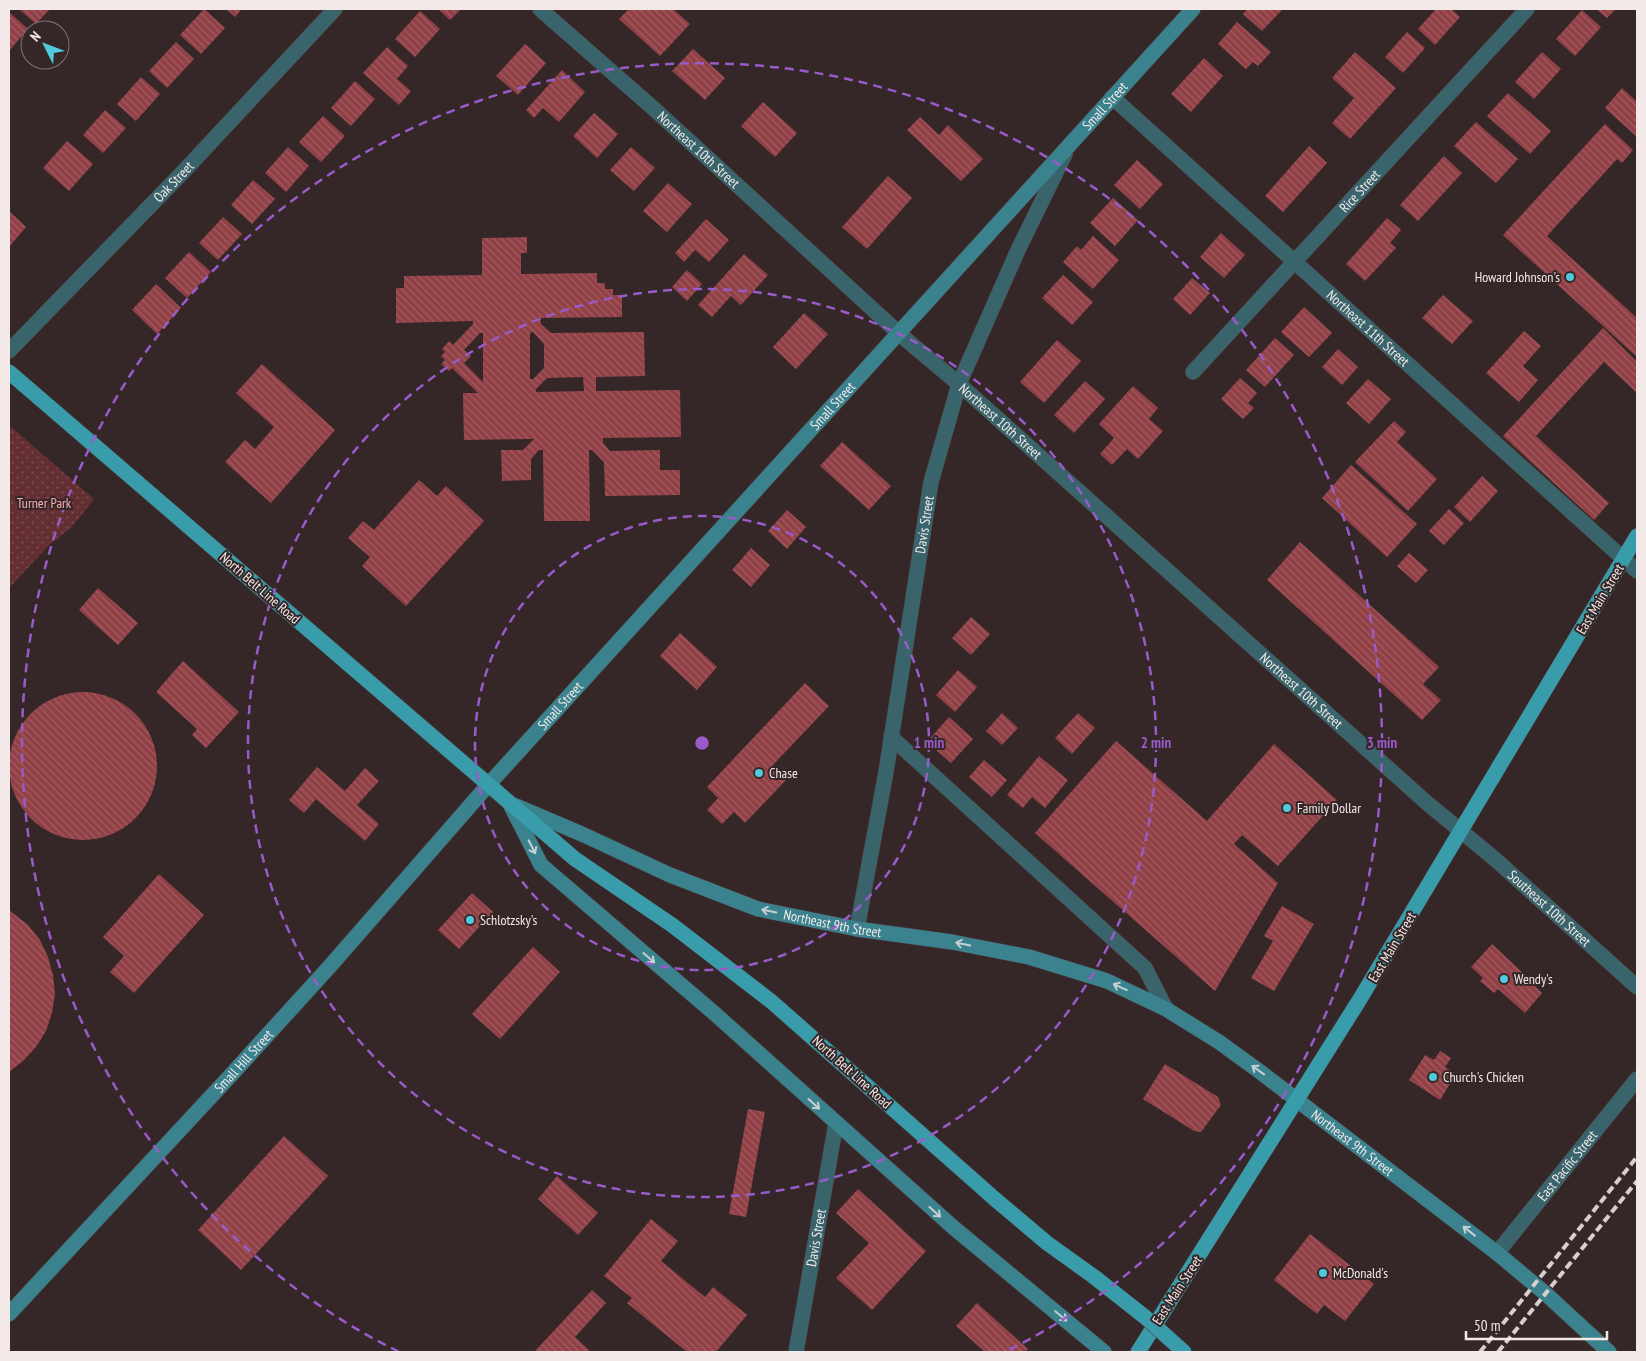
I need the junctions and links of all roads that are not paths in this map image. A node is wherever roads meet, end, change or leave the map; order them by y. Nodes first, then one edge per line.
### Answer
1 (335, 9) edge
2 (540, 9) edge
3 (1193, 9) edge
4 (1527, 9) edge
5 (1112, 97) junction
6 (1071, 143) junction
7 (1295, 260) junction
8 (898, 333) junction
9 (9, 351) edge
10 (9, 372) edge
11 (1193, 372) dead end
12 (960, 384) junction
13 (1637, 536) edge
14 (1624, 559) junction
15 (1637, 571) edge
16 (891, 737) junction
17 (489, 784) junction
18 (472, 803) joint
19 (510, 804) junction
20 (1462, 831) junction
21 (857, 929) junction
22 (1637, 987) edge
23 (1166, 1008) junction
24 (1637, 1079) edge
25 (1298, 1099) junction
26 (836, 1123) junction
27 (1497, 1253) junction
28 (9, 1314) edge
29 (796, 1352) edge
30 (1104, 1352) edge
31 (1138, 1352) edge
32 (1184, 1352) edge
33 (1609, 1352) edge

1 - 9 street, Oak Street
2 - 8 street, Northeast 10th Street
3 - 5 street, Small Street
4 - 7 street, Rice Street
5 - 6 street, Small Street
5 - 7 street, Northeast 11th Street
6 - 8 street, Small Street
6 - 12 street, Davis Street
7 - 11 street, Rice Street
7 - 14 street, Northeast 11th Street
8 - 12 street, Northeast 10th Street
8 - 17 street, Small Street
10 - 17 main road, North Belt Line Road
12 - 16 street, Davis Street
12 - 20 street, Northeast 10th Street
13 - 14 main road, East Main Street
14 - 15 street, Northeast 11th Street
14 - 20 main road, East Main Street
16 - 21 street, Davis Street
16 - 23 street
17 - 18 street, Small Street
17 - 19 main road, North Belt Line Road
18 - 28 street, Small Hill Street
21 -> 19 street, Northeast 9th Street
19 -> 26 street, North Belt Line Road
19 - 32 main road, North Belt Line Road, bridge
20 - 22 street, Southeast 10th Street
20 - 25 main road, East Main Street
23 -> 21 street, Northeast 9th Street
25 -> 23 street, Northeast 9th Street
24 - 27 street, East Pacific Street
27 -> 25 street, Northeast 9th Street
25 - 31 main road, East Main Street
26 - 29 street, Davis Street
26 -> 30 street, North Belt Line Road
27 - 33 street, Northeast 9th Street

